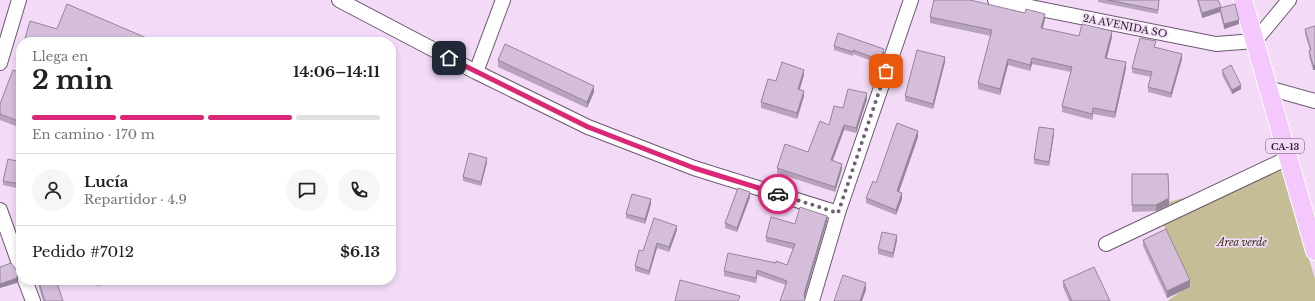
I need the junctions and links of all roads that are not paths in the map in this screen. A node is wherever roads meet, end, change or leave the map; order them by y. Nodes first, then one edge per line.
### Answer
1 (19, 0) edge
2 (339, 0) edge
3 (504, 0) edge
4 (911, 0) edge
5 (995, 0) edge
6 (1243, 0) edge
7 (1289, 0) edge
8 (1255, 42) junction
9 (0, 63) edge
10 (476, 72) junction
11 (1268, 88) junction
12 (1315, 101) edge
13 (1288, 158) junction
14 (0, 210) edge
15 (838, 213) junction
16 (1106, 244) dead end
17 (1315, 251) edge
18 (16, 255) edge
19 (27, 285) edge
20 (33, 301) edge
21 (812, 301) edge

1 - 9 street
2 - 10 street
3 - 10 street
4 - 15 street
5 - 8 street, 2A AVENIDA SO
6 - 8 main road, CA-13
7 - 8 street
8 - 11 main road, CA-13
10 - 15 street
11 - 12 street
11 - 13 main road, CA-13
13 - 16 street
13 - 17 main road, CA-13
14 - 18 street
15 - 21 street
19 - 20 street

